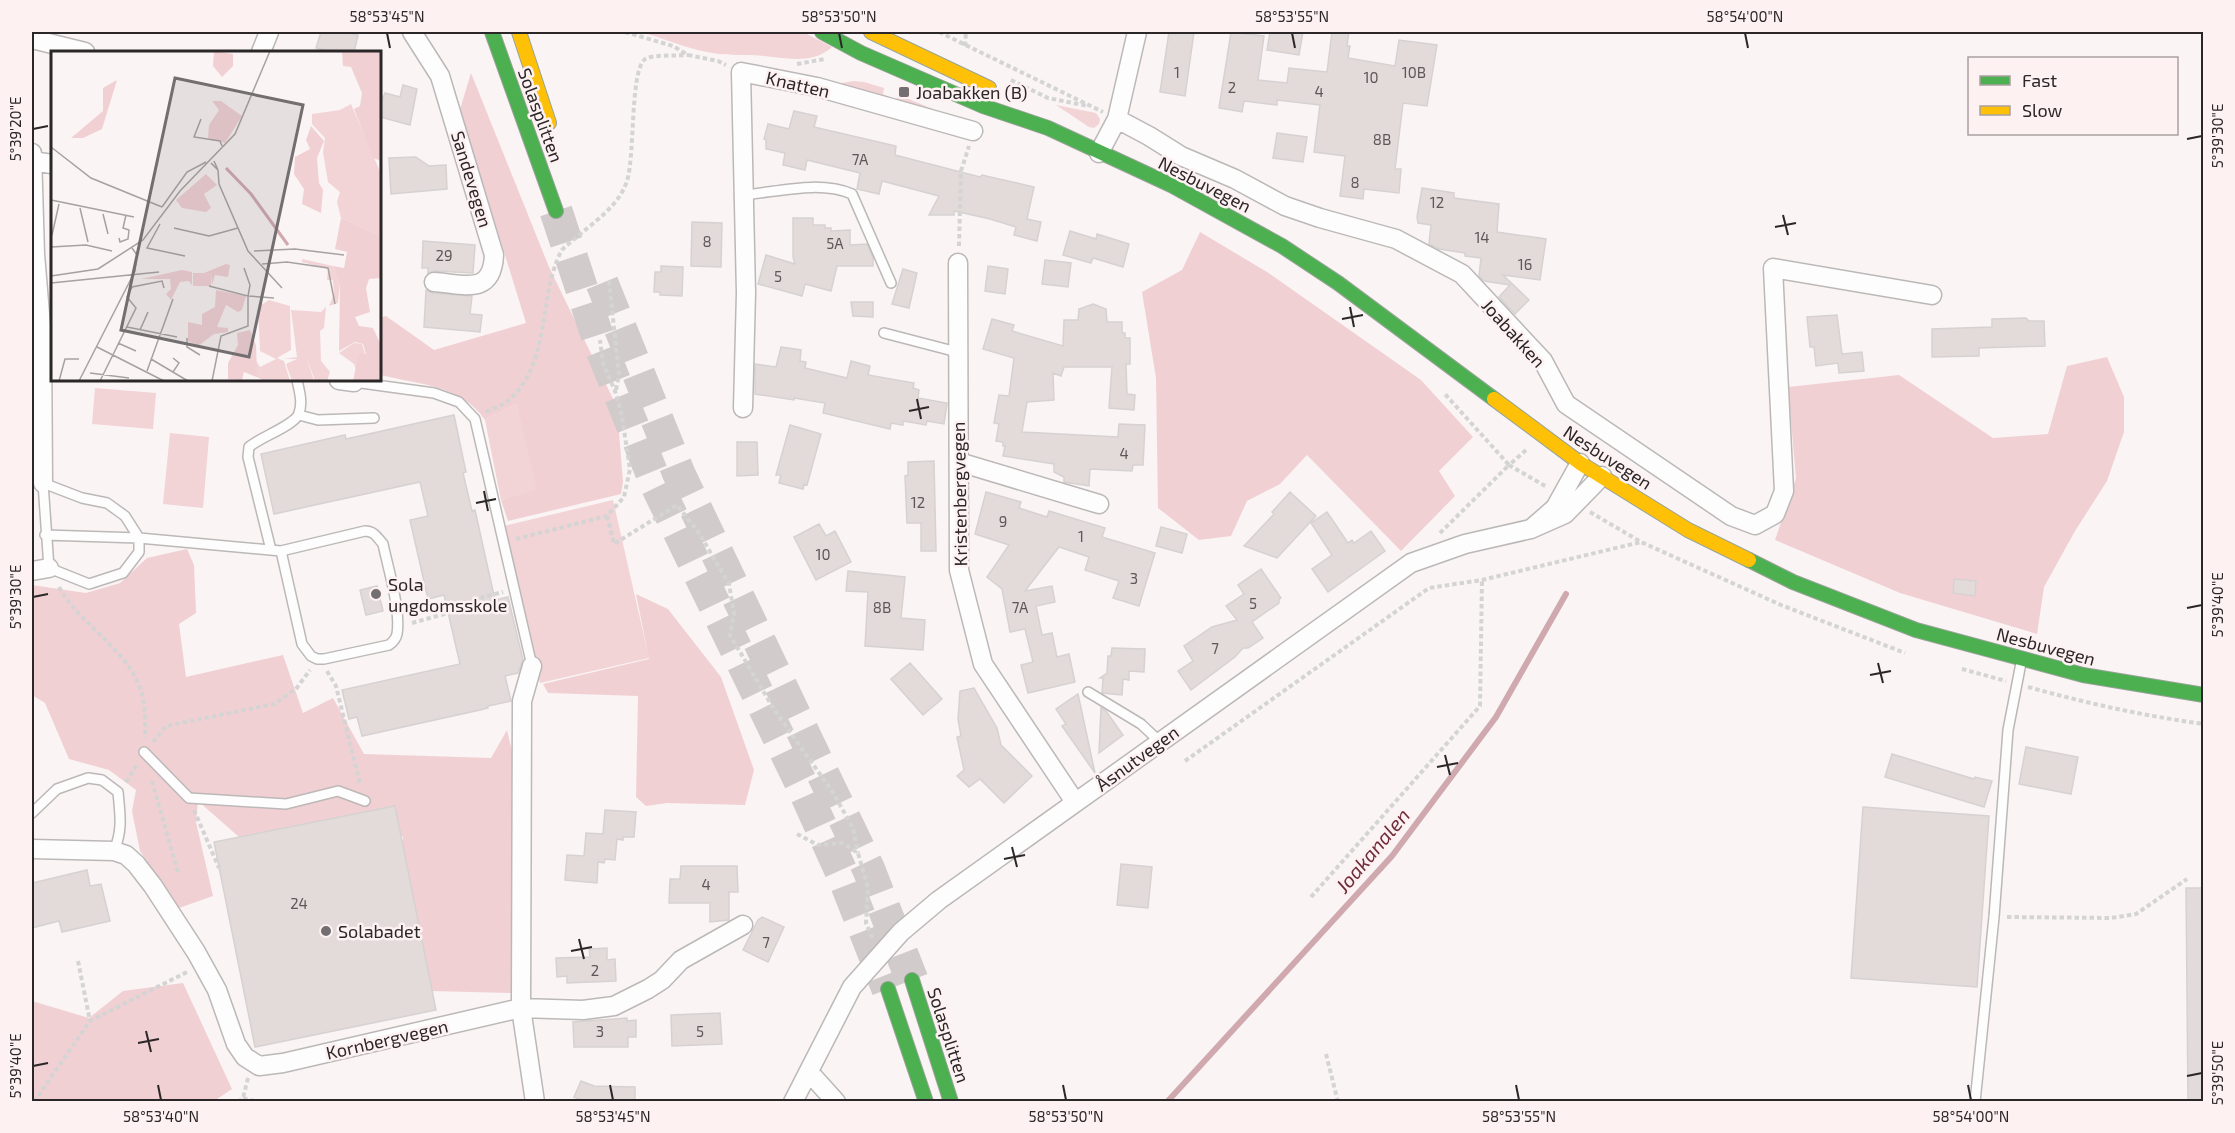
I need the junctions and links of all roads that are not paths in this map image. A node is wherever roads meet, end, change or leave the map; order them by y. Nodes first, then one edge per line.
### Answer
1 (269, 32) edge
2 (412, 32) edge
3 (492, 32) edge
4 (519, 32) edge
5 (822, 32) edge
6 (871, 32) edge
7 (1137, 32) edge
8 (38, 39) edge
9 (81, 51) edge
10 (261, 51) edge
11 (996, 98) junction
12 (1117, 119) junction
13 (1048, 128) junction
14 (554, 140) dead end
15 (32, 153) edge
16 (1099, 153) junction
17 (32, 161) edge
18 (51, 164) edge
19 (743, 195) junction
20 (556, 211) tunnel mouth
21 (958, 263) road end
22 (434, 282) dead end
23 (891, 284) dead end
24 (1932, 295) dead end
25 (884, 333) dead end
26 (42, 338) edge
27 (957, 352) junction
28 (297, 381) edge
29 (347, 381) edge
30 (743, 408) dead end
31 (299, 415) junction
32 (374, 418) dead end
33 (959, 462) junction
34 (1580, 463) junction
35 (1602, 476) junction
36 (43, 483) junction
37 (1099, 504) dead end
38 (1531, 529) junction
39 (45, 535) junction
40 (139, 538) junction
41 (271, 550) junction
42 (281, 551) junction
43 (40, 569) edge
44 (2022, 658) junction
45 (532, 666) joint
46 (1088, 692) dead end
47 (2204, 695) edge
48 (1159, 741) junction
49 (144, 752) road end
50 (365, 801) road end
51 (1075, 802) junction
52 (32, 813) edge
53 (32, 849) edge
54 (114, 851) junction
55 (743, 925) dead end
56 (912, 980) tunnel mouth
57 (888, 989) tunnel mouth
58 (521, 1008) junction
59 (809, 1072) junction
60 (536, 1101) edge
61 (794, 1101) edge
62 (836, 1101) edge
63 (926, 1101) edge
64 (951, 1101) edge
65 (1975, 1101) edge

1 - 10 street
2 - 22 street, Sandevegen
3 - 20 main road, Solasplitten
4 - 14 main road, Solasplitten
5 - 11 main road, Nesbuvegen
6 - 11 main road, Nesbuvegen
7 - 12 street
8 - 9 street
11 - 13 main road, Nesbuvegen
11 - 13 main road, Nesbuvegen
11 - 19 street, Knatten
12 - 16 street
12 - 24 street, Joabakken
13 - 16 main road, Nesbuvegen
15 - 17 street
16 - 34 main road, Nesbuvegen
17 - 18 street
17 - 26 street
19 - 23 lane
19 - 30 street, Knatten
21 - 27 street, Kristenbergvegen
25 - 27 lane
26 - 36 street
27 - 33 street, Kristenbergvegen
28 - 31 lane
29 - 45 lane
31 - 32 lane
31 - 41 lane
33 - 37 street
33 - 51 street, Kristenbergvegen
34 - 35 main road, Nesbuvegen
34 - 38 street, Åsnutvegen
35 - 38 street, Åsnutvegen
35 - 44 main road, Nesbuvegen
36 - 39 lane
36 - 40 lane
38 - 48 street, Åsnutvegen
39 - 40 lane
39 - 43 lane
40 - 41 lane
40 - 43 lane
41 - 42 lane
42 - 42 lane
44 - 47 main road, Nesbuvegen
44 - 65 lane
45 - 58 street
46 - 48 lane
48 - 51 street, Åsnutvegen
49 - 50 lane
51 - 59 street, Åsnutvegen
52 - 54 lane
53 - 54 street
54 - 58 street, Kornbergvegen
55 - 58 street, Kornbergvegen
56 - 64 main road, Solasplitten
57 - 63 main road
58 - 60 street
59 - 61 street, Åsnutvegen
59 - 62 street

